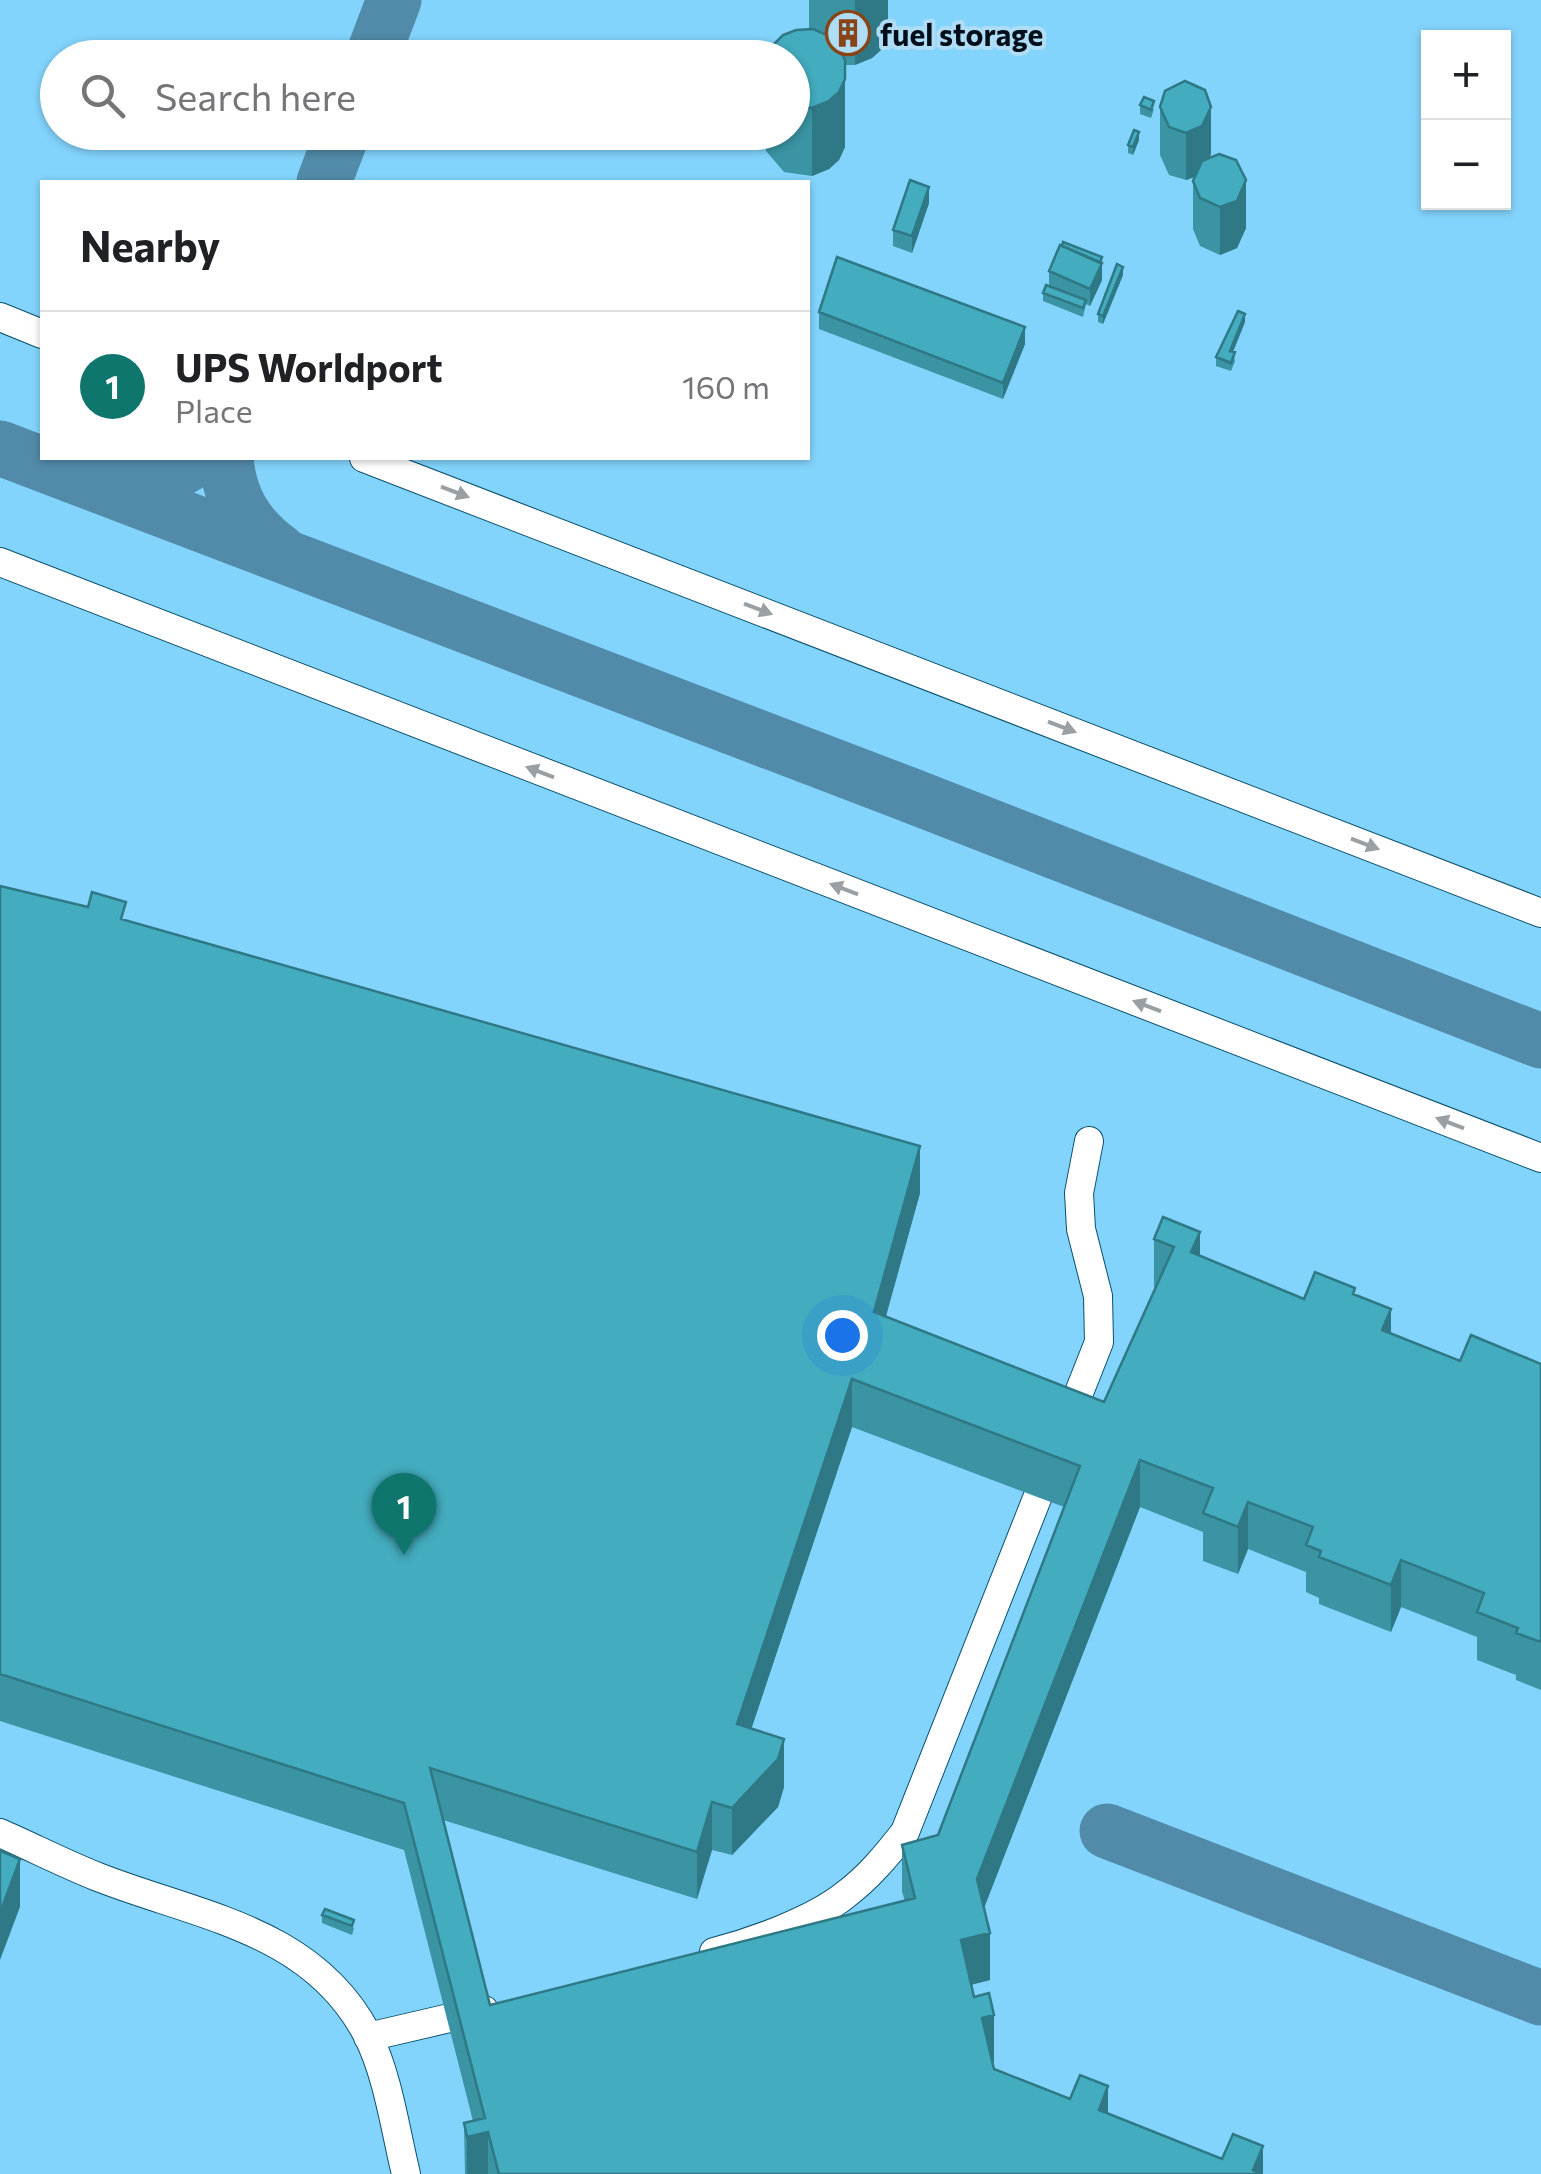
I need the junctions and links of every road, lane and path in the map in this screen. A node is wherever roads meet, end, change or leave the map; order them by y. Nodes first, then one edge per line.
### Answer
1 (0, 318) edge
2 (40, 333) edge
3 (369, 460) edge
4 (0, 562) edge
5 (1541, 913) edge
6 (1088, 1141) dead end
7 (1541, 1158) edge
8 (0, 1833) edge
9 (691, 1958) edge
10 (518, 2002) edge
11 (368, 2037) junction
12 (406, 2174) edge

1 - 2 lane
3 -> 5 lane
7 -> 4 lane
6 - 9 lane
8 - 11 lane
10 - 11 lane
11 - 12 lane

